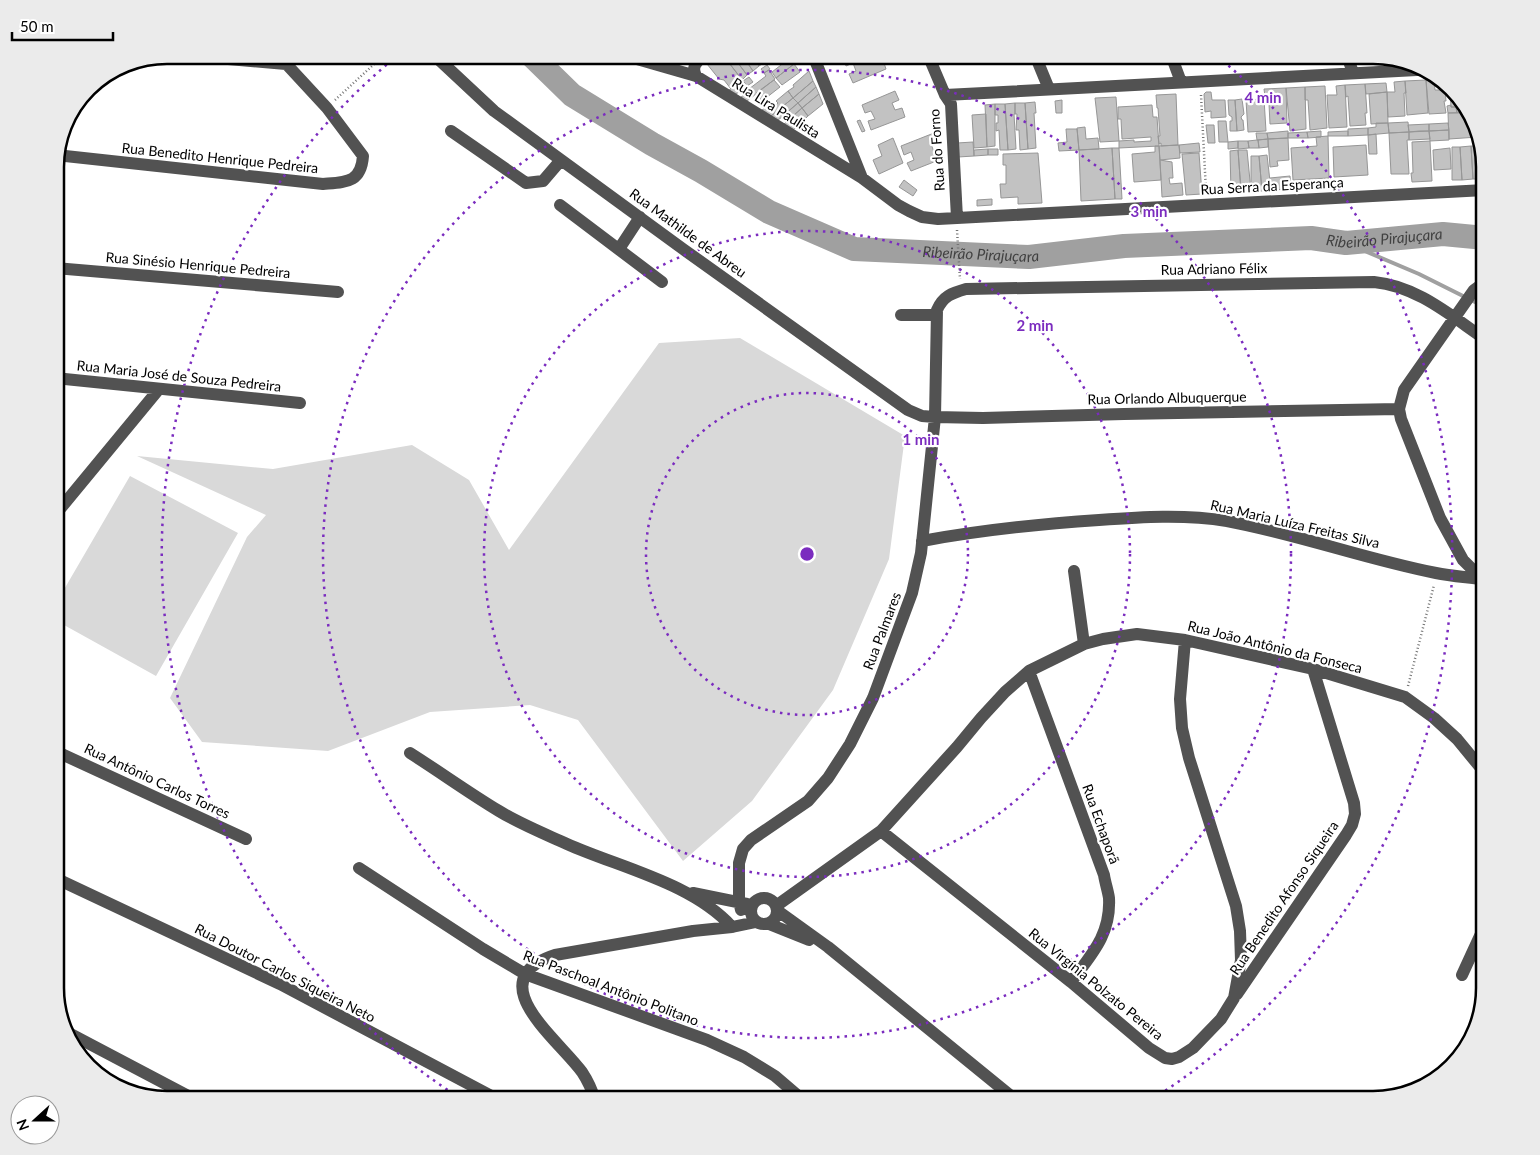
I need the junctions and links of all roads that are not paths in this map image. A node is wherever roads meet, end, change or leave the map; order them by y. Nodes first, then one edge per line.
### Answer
1 (287, 64) edge
2 (444, 64) edge
3 (654, 64) edge
4 (696, 64) edge
5 (817, 64) edge
6 (932, 64) edge
7 (1039, 64) edge
8 (1174, 64) edge
9 (1350, 64) edge
10 (1410, 70) edge
11 (1353, 74) junction
12 (696, 76) junction
13 (1181, 82) junction
14 (1049, 89) junction
15 (945, 95) junction
16 (451, 131) dead end
17 (65, 156) edge
18 (561, 160) junction
19 (862, 178) junction
20 (1476, 190) edge
21 (560, 205) dead end
22 (640, 217) junction
23 (956, 218) junction
24 (619, 250) junction
25 (64, 269) edge
26 (662, 282) dead end
27 (1476, 289) edge
28 (338, 292) dead end
29 (937, 313) junction
30 (901, 315) dead end
31 (1456, 316) junction
32 (1476, 333) edge
33 (64, 379) edge
34 (159, 389) junction
35 (300, 403) dead end
36 (1399, 409) junction
37 (935, 417) junction
38 (64, 495) edge
39 (922, 541) junction
40 (1074, 571) dead end
41 (1476, 573) edge
42 (1476, 579) edge
43 (1185, 640) junction
44 (1084, 644) junction
45 (1312, 669) junction
46 (1028, 671) junction
47 (410, 753) dead end
48 (64, 755) edge
49 (1476, 762) edge
50 (881, 831) junction
51 (246, 839) dead end
52 (359, 868) dead end
53 (64, 882) edge
54 (686, 892) junction
55 (773, 905) junction
56 (746, 906) junction
57 (722, 916) junction
58 (762, 923) junction
59 (732, 927) junction
60 (693, 931) junction
61 (1476, 945) edge
62 (828, 947) junction
63 (525, 974) junction
64 (1462, 975) dead end
65 (1071, 982) junction
66 (1234, 998) junction
67 (76, 1036) edge
68 (179, 1091) edge
69 (482, 1091) edge
70 (593, 1091) edge
71 (792, 1091) edge
72 (1005, 1091) edge

1 - 17 street, Rua Benedito Henrique Pedreira
2 - 18 street, Rua Mathilde de Abreu
3 - 12 street, Rua Lira Paulista
4 - 12 street
5 - 19 street
6 - 15 street, Rua do Forno
7 - 14 street
8 - 13 street
9 - 11 street
10 - 11 street
11 - 13 street
12 - 19 street, Rua Lira Paulista
13 - 14 street
14 - 15 street
15 - 23 street, Rua do Forno
16 - 18 street
18 - 22 street, Rua Mathilde de Abreu
19 - 23 street, Rua Serra da Esperança
20 - 23 street, Rua Serra da Esperança
21 - 24 street
22 - 24 street
22 - 37 street, Rua Mathilde de Abreu
24 - 26 street
25 - 28 street, Rua Sinésio Henrique Pedreira
27 - 31 street
29 - 30 street
29 - 31 street, Rua Adriano Félix
29 - 37 street, Rua Palmares
31 - 32 street, Rua Adriano Félix
31 - 36 street
33 - 34 street, Rua Maria José de Souza Pedreira
34 - 35 street, Rua Maria José de Souza Pedreira
34 - 38 street
36 - 37 street, Rua Orlando Albuquerque
36 - 41 street
37 - 39 street, Rua Palmares
39 - 42 street, Rua Maria Luíza Freitas Silva
39 - 56 street, Rua Palmares
40 - 44 street
43 - 44 street, Rua João Antônio da Fonseca
43 - 45 street, Rua João Antônio da Fonseca
43 - 66 street, Rua Virgínia Polzato Pereira
44 - 46 street, Rua João Antônio da Fonseca
45 - 49 street, Rua João Antônio da Fonseca
45 - 66 street, Rua Benedito Afonso Siqueira
46 - 50 street, Rua João Antônio da Fonseca
46 - 65 street, Rua Echaporã
47 - 54 street
48 - 51 street, Rua Antônio Carlos Torres
50 - 55 street, Rua João Antônio da Fonseca
50 - 65 street, Rua Virgínia Polzato Pereira
52 - 63 street, Rua Paschoal Antônio Politano
53 - 69 street, Rua Doutor Carlos Siqueira Neto
54 - 56 street
54 - 57 street
55 - 56 street
55 - 58 street
55 - 62 street
56 - 57 street
56 - 58 street
57 - 59 street
57 - 60 street
58 - 59 street
58 - 62 street
59 - 60 street
60 - 63 street
61 - 64 street
62 - 72 street
63 - 70 street
63 - 71 street, Rua Paschoal Antônio Politano
65 - 66 street, Rua Virgínia Polzato Pereira
67 - 68 street

